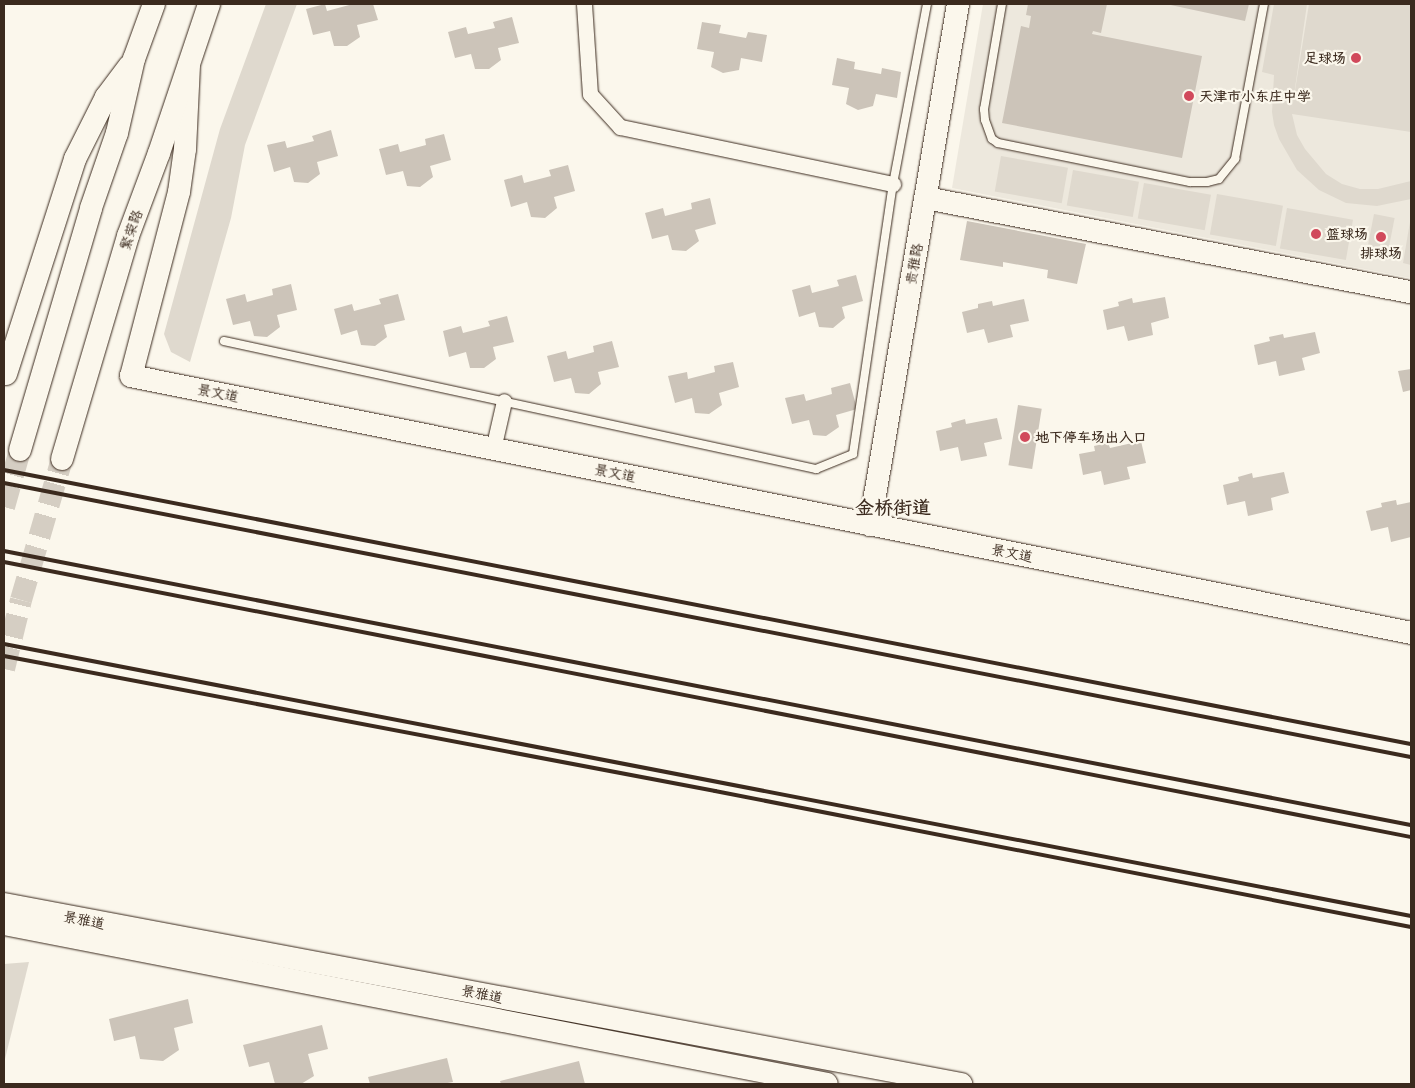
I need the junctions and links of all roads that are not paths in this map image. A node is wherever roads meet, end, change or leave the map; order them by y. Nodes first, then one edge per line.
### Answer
1 (154, 4) edge
2 (209, 4) edge
3 (584, 4) edge
4 (927, 4) edge
5 (958, 4) edge
6 (1002, 4) edge
7 (1264, 4) edge
8 (134, 59) junction
9 (189, 65) junction
10 (893, 184) junction
11 (926, 198) junction
12 (1411, 292) edge
13 (224, 341) dead end
14 (6, 374) dead end
15 (504, 401) junction
16 (493, 449) junction
17 (20, 450) tunnel mouth
18 (62, 459) tunnel mouth
19 (870, 525) junction
20 (1411, 633) edge
21 (4, 904) edge
22 (4, 924) edge
23 (764, 1048) junction
24 (802, 1054) junction
25 (759, 1077) edge
26 (797, 1081) edge
27 (827, 1084) edge
28 (961, 1084) edge

1 - 8 street
2 - 9 street, 繁荣路
3 - 10 street
4 - 10 lane
5 - 11 street, 贵雅路
6 - 7 lane
8 - 14 street
8 - 17 street
9 - 16 street, 景文道
9 - 18 street, 繁荣路
10 - 15 lane
11 - 12 street
11 - 19 street, 贵雅路
13 - 15 lane
15 - 16 street
16 - 19 street, 景文道
19 - 20 street, 景文道
21 - 23 street, 景雅道
22 - 25 street, 景雅道
23 - 24 street, 景雅道
23 - 25 street
24 - 26 street
24 - 28 street, 景雅道
25 - 26 street, 景雅道
26 - 27 street, 景雅道

